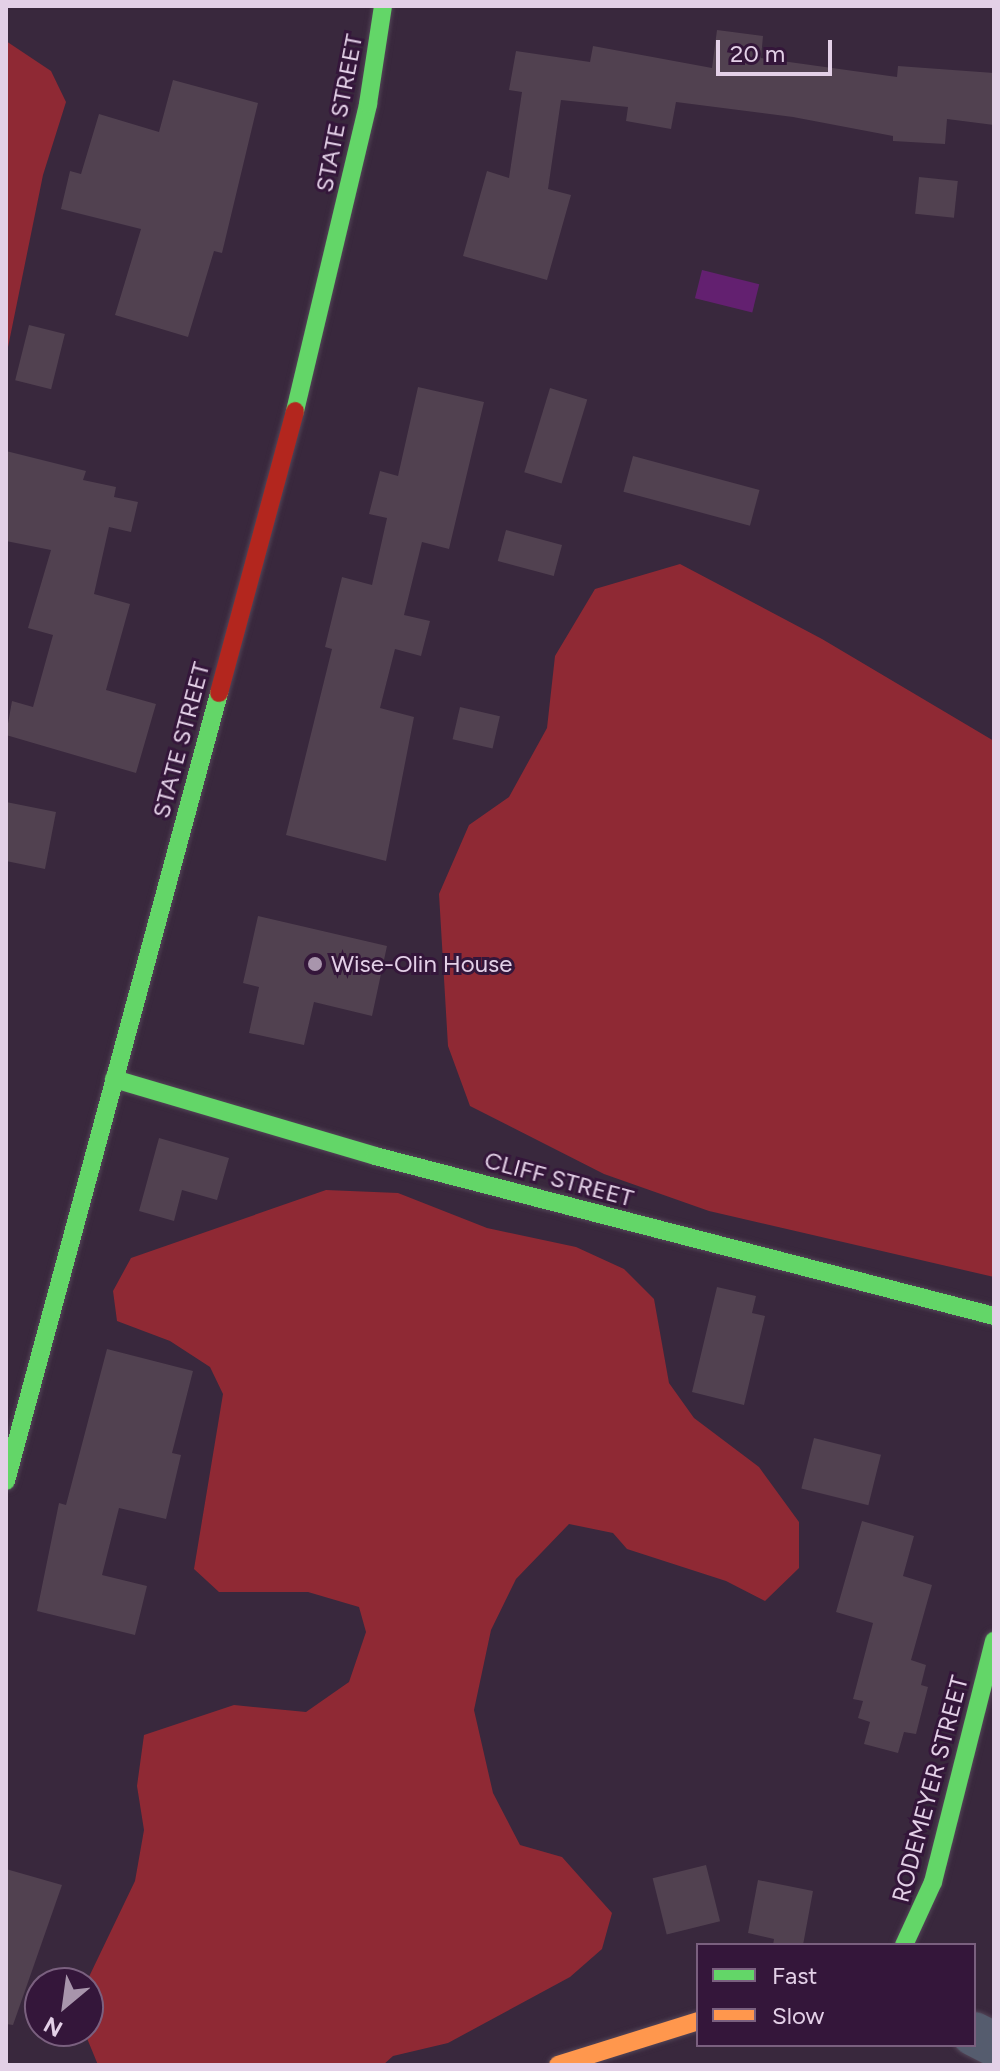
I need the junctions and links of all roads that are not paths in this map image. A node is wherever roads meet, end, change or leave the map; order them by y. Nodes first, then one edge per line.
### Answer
1 (383, 6) edge
2 (114, 1079) junction
3 (994, 1316) edge
4 (6, 1481) edge
5 (994, 1641) edge
6 (905, 1943) edge
7 (696, 2022) edge
8 (976, 2035) edge
9 (994, 2044) edge
10 (558, 2065) edge

1 - 2 street, STATE STREET
2 - 3 street, CLIFF STREET
2 - 4 street, STATE STREET
5 - 6 street, RODEMEYER STREET
7 - 10 street
8 - 9 street

